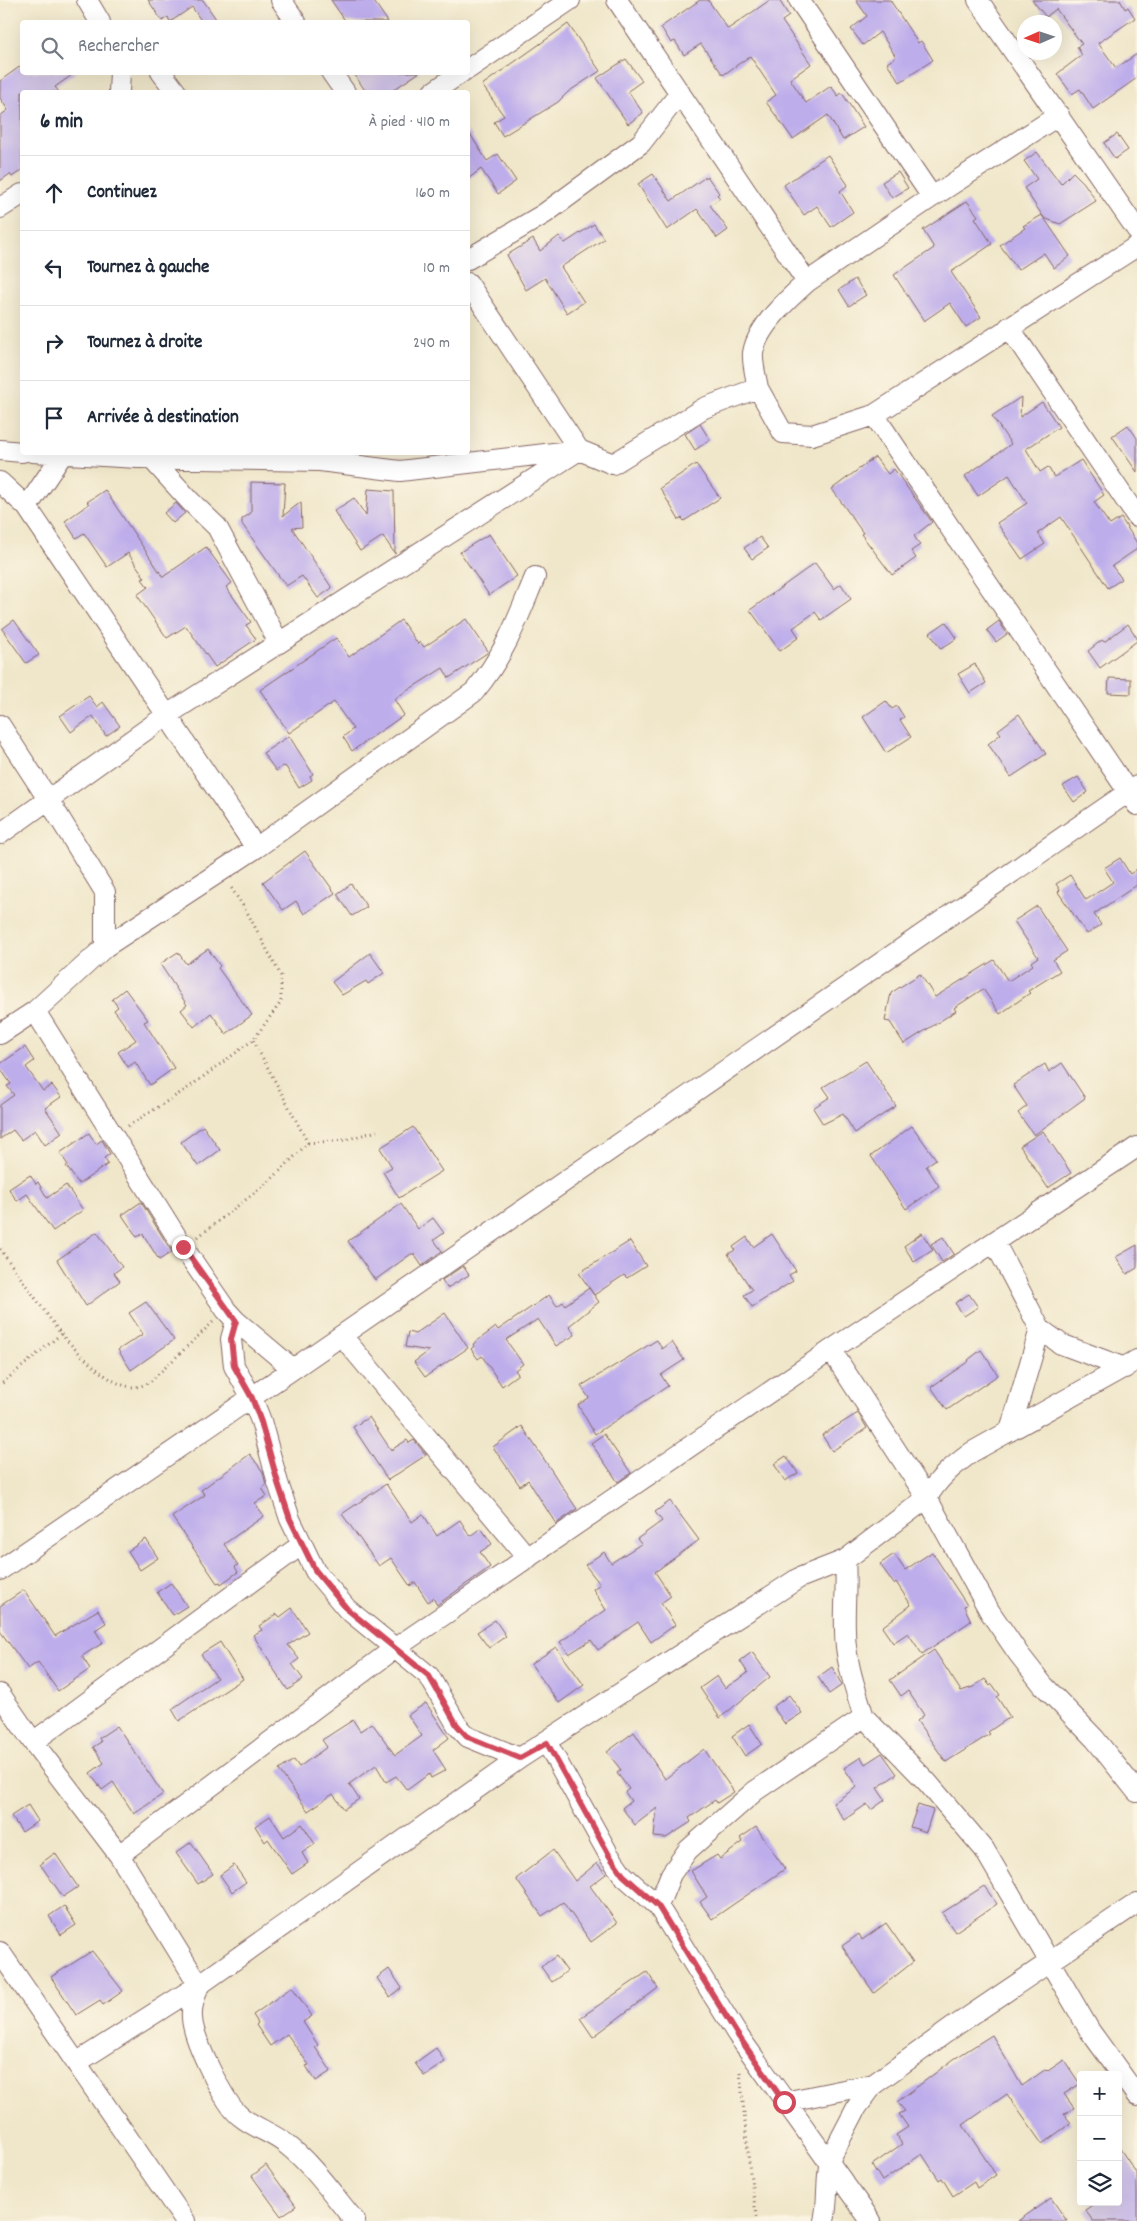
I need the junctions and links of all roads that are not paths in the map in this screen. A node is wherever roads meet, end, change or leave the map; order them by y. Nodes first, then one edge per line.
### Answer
1 (87, 0) edge
2 (281, 0) edge
3 (617, 0) edge
4 (799, 0) edge
5 (978, 0) edge
6 (558, 2) edge
7 (99, 20) edge
8 (295, 20) edge
9 (470, 68) edge
10 (120, 75) edge
11 (163, 75) edge
12 (333, 75) edge
13 (458, 75) edge
14 (119, 90) edge
15 (174, 90) edge
16 (344, 90) edge
17 (436, 90) edge
18 (680, 93) junction
19 (1058, 115) junction
20 (20, 195) edge
21 (932, 197) junction
22 (0, 208) edge
23 (1137, 230) edge
24 (1137, 246) edge
25 (470, 258) edge
26 (807, 282) junction
27 (470, 286) edge
28 (1009, 327) junction
29 (758, 388) junction
30 (874, 415) junction
31 (0, 450) edge
32 (579, 450) junction
33 (20, 452) edge
34 (62, 455) edge
35 (101, 455) edge
36 (139, 456) edge
37 (0, 482) edge
38 (27, 507) junction
39 (1137, 517) edge
40 (535, 576) dead end
41 (279, 642) junction
42 (167, 715) junction
43 (0, 725) edge
44 (1134, 794) edge
45 (48, 799) junction
46 (0, 834) edge
47 (256, 848) junction
48 (104, 947) junction
49 (35, 1011) junction
50 (0, 1034) edge
51 (1137, 1147) edge
52 (995, 1243) junction
53 (231, 1316) junction
54 (1040, 1329) junction
55 (342, 1336) junction
56 (831, 1350) junction
57 (1131, 1364) edge
58 (293, 1369) junction
59 (252, 1398) junction
60 (1010, 1431) junction
61 (927, 1498) junction
62 (302, 1545) junction
63 (528, 1558) junction
64 (845, 1560) junction
65 (0, 1570) edge
66 (394, 1649) junction
67 (0, 1694) edge
68 (864, 1717) junction
69 (33, 1742) junction
70 (547, 1743) junction
71 (520, 1758) junction
72 (1137, 1792) edge
73 (119, 1855) junction
74 (1137, 1903) edge
75 (658, 1906) junction
76 (0, 1952) edge
77 (1051, 1963) junction
78 (199, 1985) junction
79 (76, 2063) junction
80 (874, 2084) junction
81 (1137, 2096) edge
82 (784, 2102) junction
83 (829, 2164) junction
84 (185, 2221) edge
85 (355, 2221) edge
86 (824, 2221) edge
87 (871, 2221) edge

1 - 7 street
2 - 8 street
3 - 18 street
4 - 21 street
5 - 19 street
6 - 9 street
10 - 14 street
11 - 15 street
12 - 16 street
13 - 17 street
18 - 25 street
18 - 26 street
19 - 21 street
19 - 23 street
20 - 22 street
21 - 26 street
24 - 28 street
26 - 29 street
27 - 32 street
28 - 30 street
28 - 39 street
29 - 30 street
29 - 32 street
30 - 44 street
31 - 33 street
32 - 36 street
32 - 41 street
34 - 38 street
35 - 36 street
36 - 41 street
37 - 38 street
38 - 42 street
40 - 47 street
41 - 42 street
42 - 45 street
42 - 47 street
43 - 45 street
44 - 55 street
45 - 46 street
45 - 48 street
47 - 48 street
48 - 49 street
49 - 50 street
49 - 53 street
51 - 52 street
52 - 54 street
52 - 56 street
53 - 58 street
53 - 59 street
54 - 57 street
54 - 60 street
55 - 58 street
55 - 63 street
56 - 61 street
56 - 63 street
57 - 60 street
58 - 59 street
59 - 62 street
59 - 65 street
60 - 61 street
61 - 64 street
61 - 72 street
62 - 66 street
62 - 69 street
63 - 66 street
64 - 68 street
64 - 70 street
66 - 71 street
66 - 73 street
67 - 69 street
68 - 75 street
68 - 77 street
69 - 73 street
70 - 71 street
70 - 75 street
71 - 78 street
73 - 78 street
74 - 77 street
75 - 82 street
76 - 79 street
77 - 80 street
77 - 81 street
78 - 79 street
78 - 85 street
79 - 84 street
80 - 82 street
80 - 83 street
82 - 83 street
83 - 86 street
83 - 87 street

